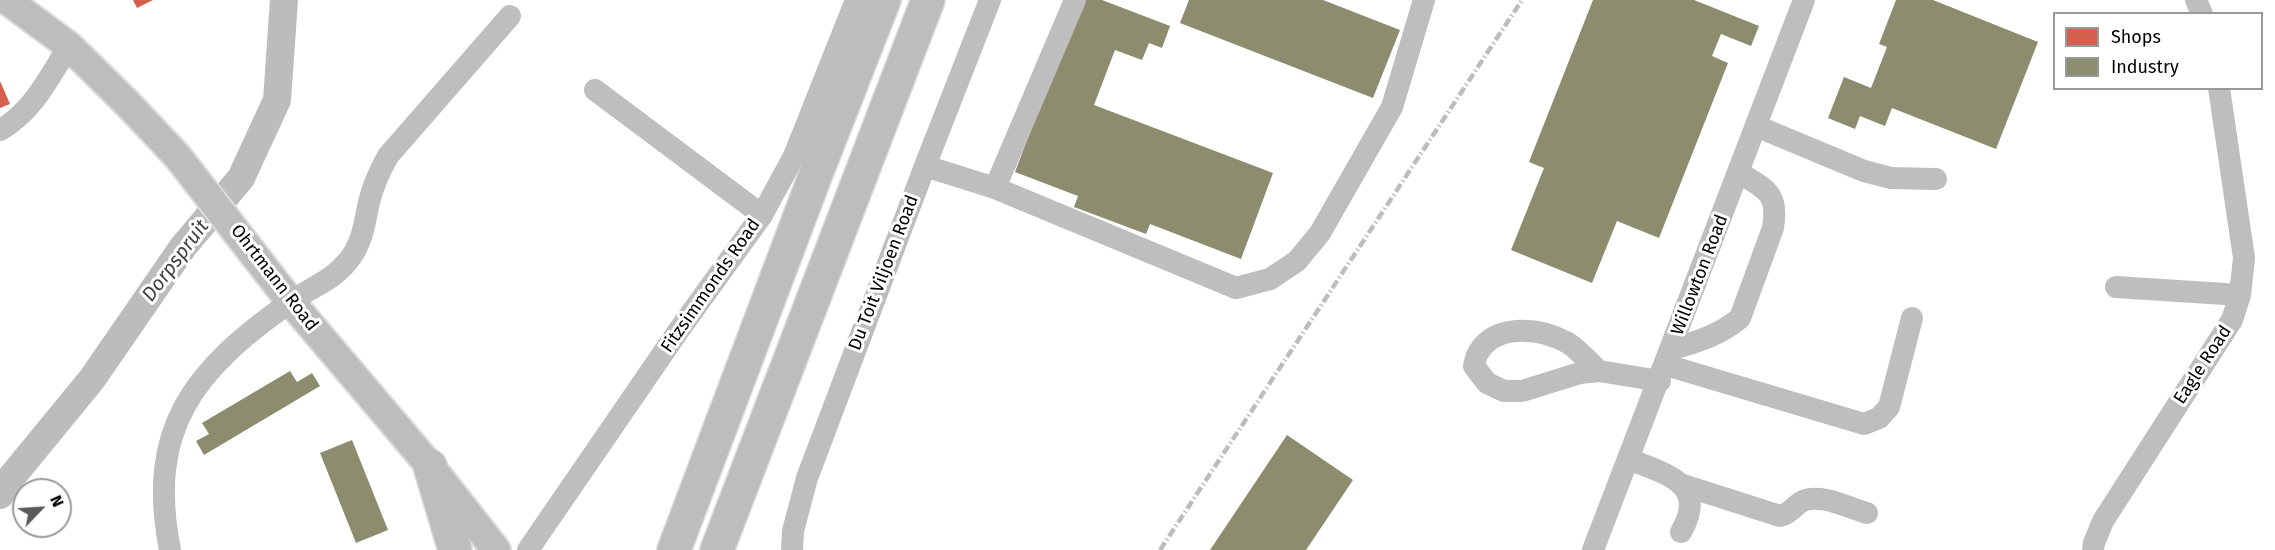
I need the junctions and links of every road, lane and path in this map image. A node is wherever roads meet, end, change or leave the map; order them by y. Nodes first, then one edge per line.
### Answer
1 (7, 0) edge
2 (856, 0) edge
3 (884, 0) edge
4 (928, 0) edge
5 (990, 0) edge
6 (1075, 0) edge
7 (1424, 0) edge
8 (1804, 0) edge
9 (510, 16) dead end
10 (69, 46) junction
11 (595, 90) dead end
12 (2219, 90) edge
13 (1756, 126) junction
14 (0, 130) edge
15 (925, 166) junction
16 (1738, 172) junction
17 (1936, 179) dead end
18 (995, 188) junction
19 (762, 215) junction
20 (2116, 287) dead end
21 (2240, 295) junction
22 (290, 301) junction
23 (1912, 318) dead end
24 (1666, 365) junction
25 (1599, 371) junction
26 (1629, 459) junction
27 (430, 466) junction
28 (1683, 484) junction
29 (1867, 513) dead end
30 (1681, 532) dead end
31 (171, 550) edge
32 (455, 550) edge
33 (496, 550) edge
34 (528, 550) edge
35 (674, 550) edge
36 (717, 550) edge
37 (792, 550) edge
38 (1593, 550) edge
39 (2093, 550) edge

1 - 10 main road, Ohrtmann Road
2 - 19 street, Fitzsimmonds Road
3 - 35 highway
4 - 36 highway
5 - 15 street, Du Toit Viljoen Road
6 - 18 street
7 - 18 street
8 - 13 street, Willowton Road
9 - 22 street
10 - 14 street
10 - 22 main road, Ohrtmann Road
11 - 19 street
12 - 21 street, Eagle Road
13 - 16 street, Willowton Road
13 - 17 street
15 - 18 street
15 - 37 street, Du Toit Viljoen Road
16 - 24 street, Willowton Road
16 - 24 street
19 - 34 street, Fitzsimmonds Road
20 - 21 street
21 - 39 street, Eagle Road
22 - 27 main road, Ohrtmann Road
22 - 31 street
23 - 24 street
24 - 25 street
24 - 26 street, Willowton Road
25 - 25 street
26 - 28 street
26 - 38 street, Willowton Road
27 - 32 highway
27 - 33 main road, Ohrtmann Road
28 - 29 street
28 - 30 street

